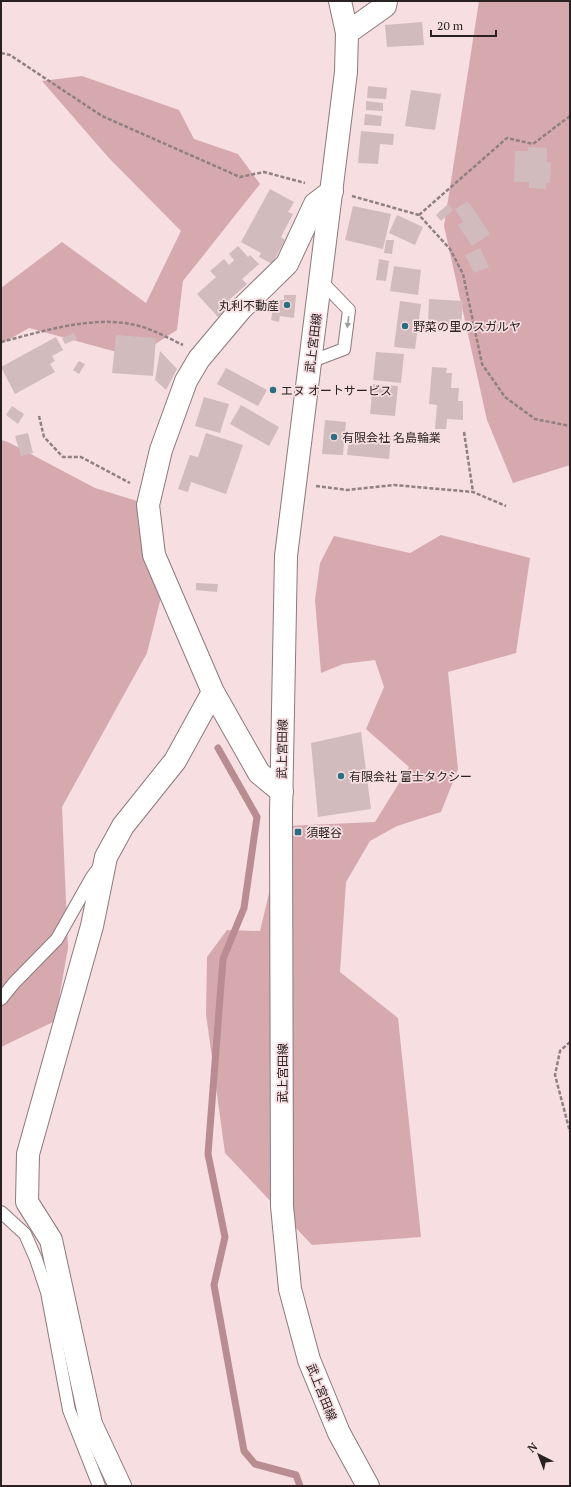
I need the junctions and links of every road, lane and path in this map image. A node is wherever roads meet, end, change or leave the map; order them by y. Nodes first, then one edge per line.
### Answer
1 (340, 1) edge
2 (386, 1) edge
3 (347, 33) junction
4 (1, 53) edge
5 (570, 116) edge
6 (332, 190) junction
7 (419, 215) junction
8 (320, 281) junction
9 (1, 342) edge
10 (199, 359) junction
11 (310, 362) junction
12 (39, 416) dead end
13 (570, 426) edge
14 (464, 432) dead end
15 (295, 484) junction
16 (151, 492) junction
17 (473, 492) junction
18 (506, 506) dead end
19 (213, 692) junction
20 (282, 792) junction
21 (106, 858) junction
22 (1, 999) edge
23 (570, 1042) edge
24 (570, 1132) edge
25 (1, 1212) edge
26 (99, 1486) edge
27 (120, 1486) edge
28 (368, 1486) edge

1 - 3 street, 武上宮田線
2 - 3 street
3 - 6 street, 武上宮田線
4 - 6 path
5 - 7 path
6 - 7 path
6 - 8 street, 武上宮田線
6 - 10 street
7 - 13 path
8 - 11 street, 武上宮田線
8 -> 11 lane
9 - 10 path
10 - 16 street
11 - 15 street, 武上宮田線
12 - 16 path
14 - 17 path
15 - 17 path
15 - 20 street, 武上宮田線
16 - 19 street
17 - 18 path
19 - 20 street
19 - 21 street
20 - 28 street, 武上宮田線
21 - 22 lane
21 - 27 street
23 - 24 path
25 - 26 lane

